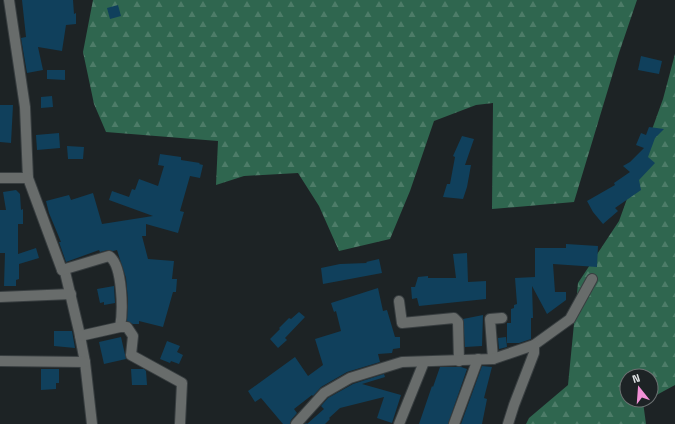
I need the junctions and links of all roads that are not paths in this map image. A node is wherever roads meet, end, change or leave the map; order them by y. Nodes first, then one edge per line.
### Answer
1 (10, 0) edge
2 (0, 178) edge
3 (28, 178) junction
4 (62, 270) junction
5 (592, 279) dead end
6 (70, 294) junction
7 (0, 297) edge
8 (399, 301) dead end
9 (502, 318) dead end
10 (120, 327) junction
11 (80, 336) junction
12 (534, 345) junction
13 (493, 359) junction
14 (478, 360) junction
15 (0, 361) edge
16 (459, 361) junction
17 (85, 362) junction
18 (424, 362) junction
19 (92, 424) edge
20 (180, 424) edge
21 (296, 424) edge
22 (399, 424) edge
23 (454, 424) edge
24 (508, 424) edge

1 - 3 street
2 - 3 street
3 - 4 street
4 - 6 street
4 - 10 street
5 - 12 street
6 - 7 street
6 - 11 street
8 - 16 street
9 - 13 street
10 - 11 street
10 - 20 street
11 - 17 street
12 - 13 street
12 - 24 street
13 - 14 street
14 - 16 street
14 - 23 street
15 - 17 street
16 - 18 street
17 - 19 street
18 - 21 street
18 - 22 street

